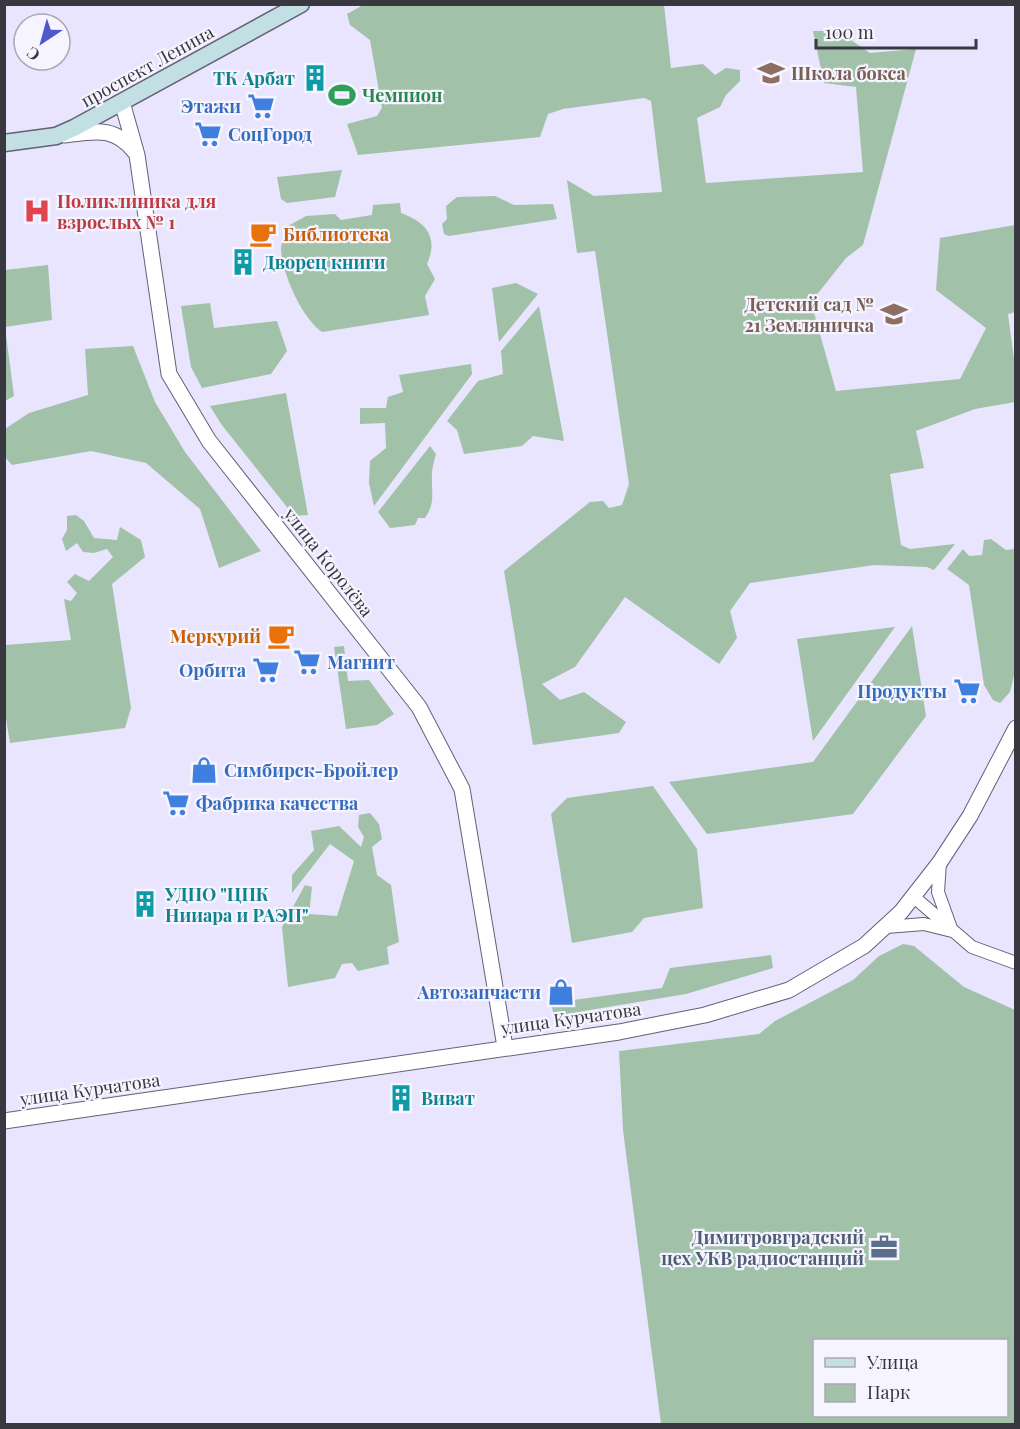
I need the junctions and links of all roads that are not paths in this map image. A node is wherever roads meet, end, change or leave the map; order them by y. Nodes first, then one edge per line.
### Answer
1 (301, 4) edge
2 (122, 102) junction
3 (56, 136) junction
4 (4, 143) edge
5 (137, 155) junction
6 (1016, 728) edge
7 (940, 862) junction
8 (914, 897) junction
9 (886, 927) junction
10 (952, 931) junction
11 (1016, 963) edge
12 (505, 1047) junction
13 (4, 1121) edge

1 - 2 main road, проспект Ленина
2 - 3 main road, проспект Ленина
2 - 5 street, улица Королёва
3 - 4 main road, проспект Ленина
3 - 5 street
5 - 12 street, улица Королёва
6 - 7 street, улица Курчатова
7 - 8 street, улица Курчатова
7 - 10 street
8 - 9 street, улица Курчатова
8 - 10 street
9 - 10 street
9 - 12 street, улица Курчатова
10 - 11 street
12 - 13 street, улица Курчатова

